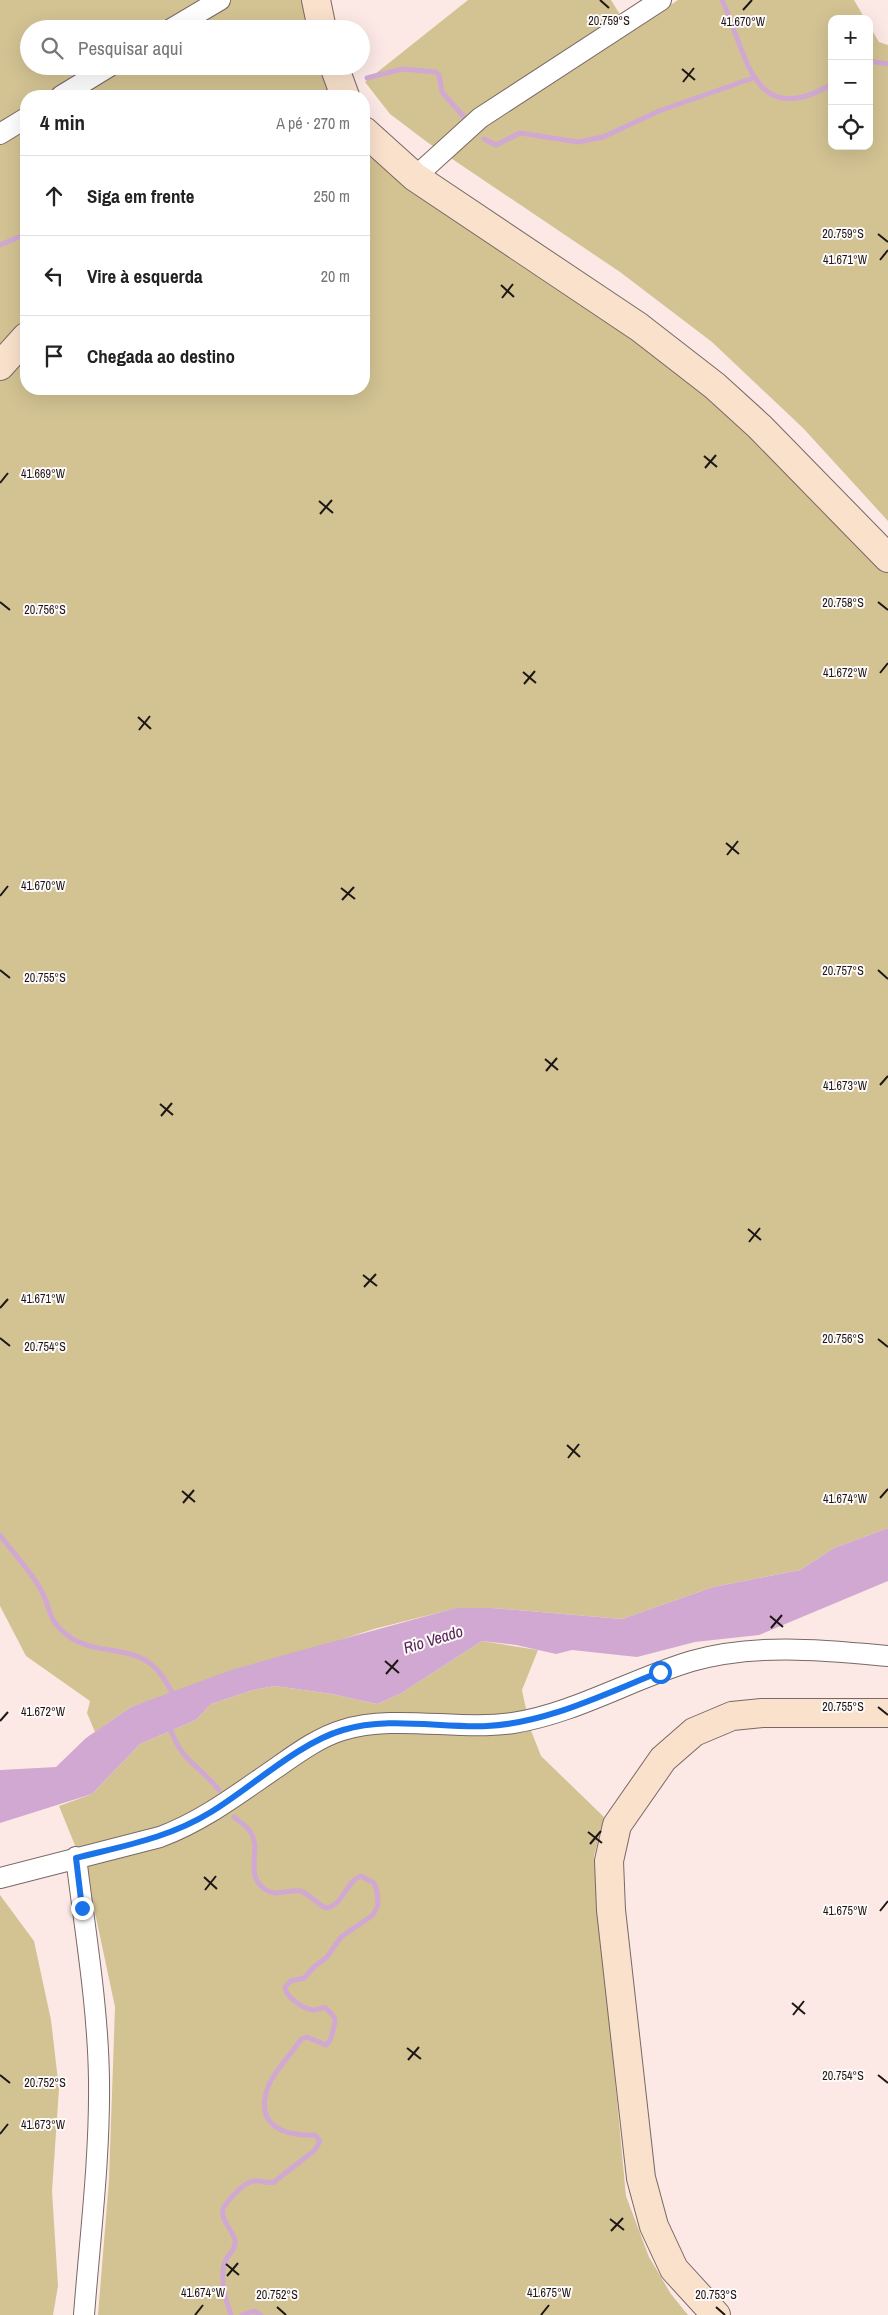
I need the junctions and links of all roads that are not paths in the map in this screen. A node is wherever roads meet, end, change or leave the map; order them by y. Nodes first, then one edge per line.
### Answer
1 (220, 0) edge
2 (316, 0) edge
3 (661, 0) edge
4 (186, 20) edge
5 (320, 20) edge
6 (95, 75) edge
7 (337, 75) edge
8 (71, 90) edge
9 (343, 90) edge
10 (20, 122) edge
11 (0, 134) edge
12 (370, 138) edge
13 (415, 177) junction
14 (20, 344) edge
15 (0, 366) edge
16 (888, 558) edge
17 (888, 1656) edge
18 (888, 1713) edge
19 (76, 1858) junction
20 (0, 1878) edge
21 (84, 2315) edge
22 (716, 2315) edge

1 - 4 street
2 - 5 main road
3 - 13 street
6 - 8 street
7 - 9 main road
10 - 11 street
12 - 13 main road
13 - 16 main road
14 - 15 main road
17 - 19 street
18 - 22 main road
19 - 20 street
19 - 21 street

